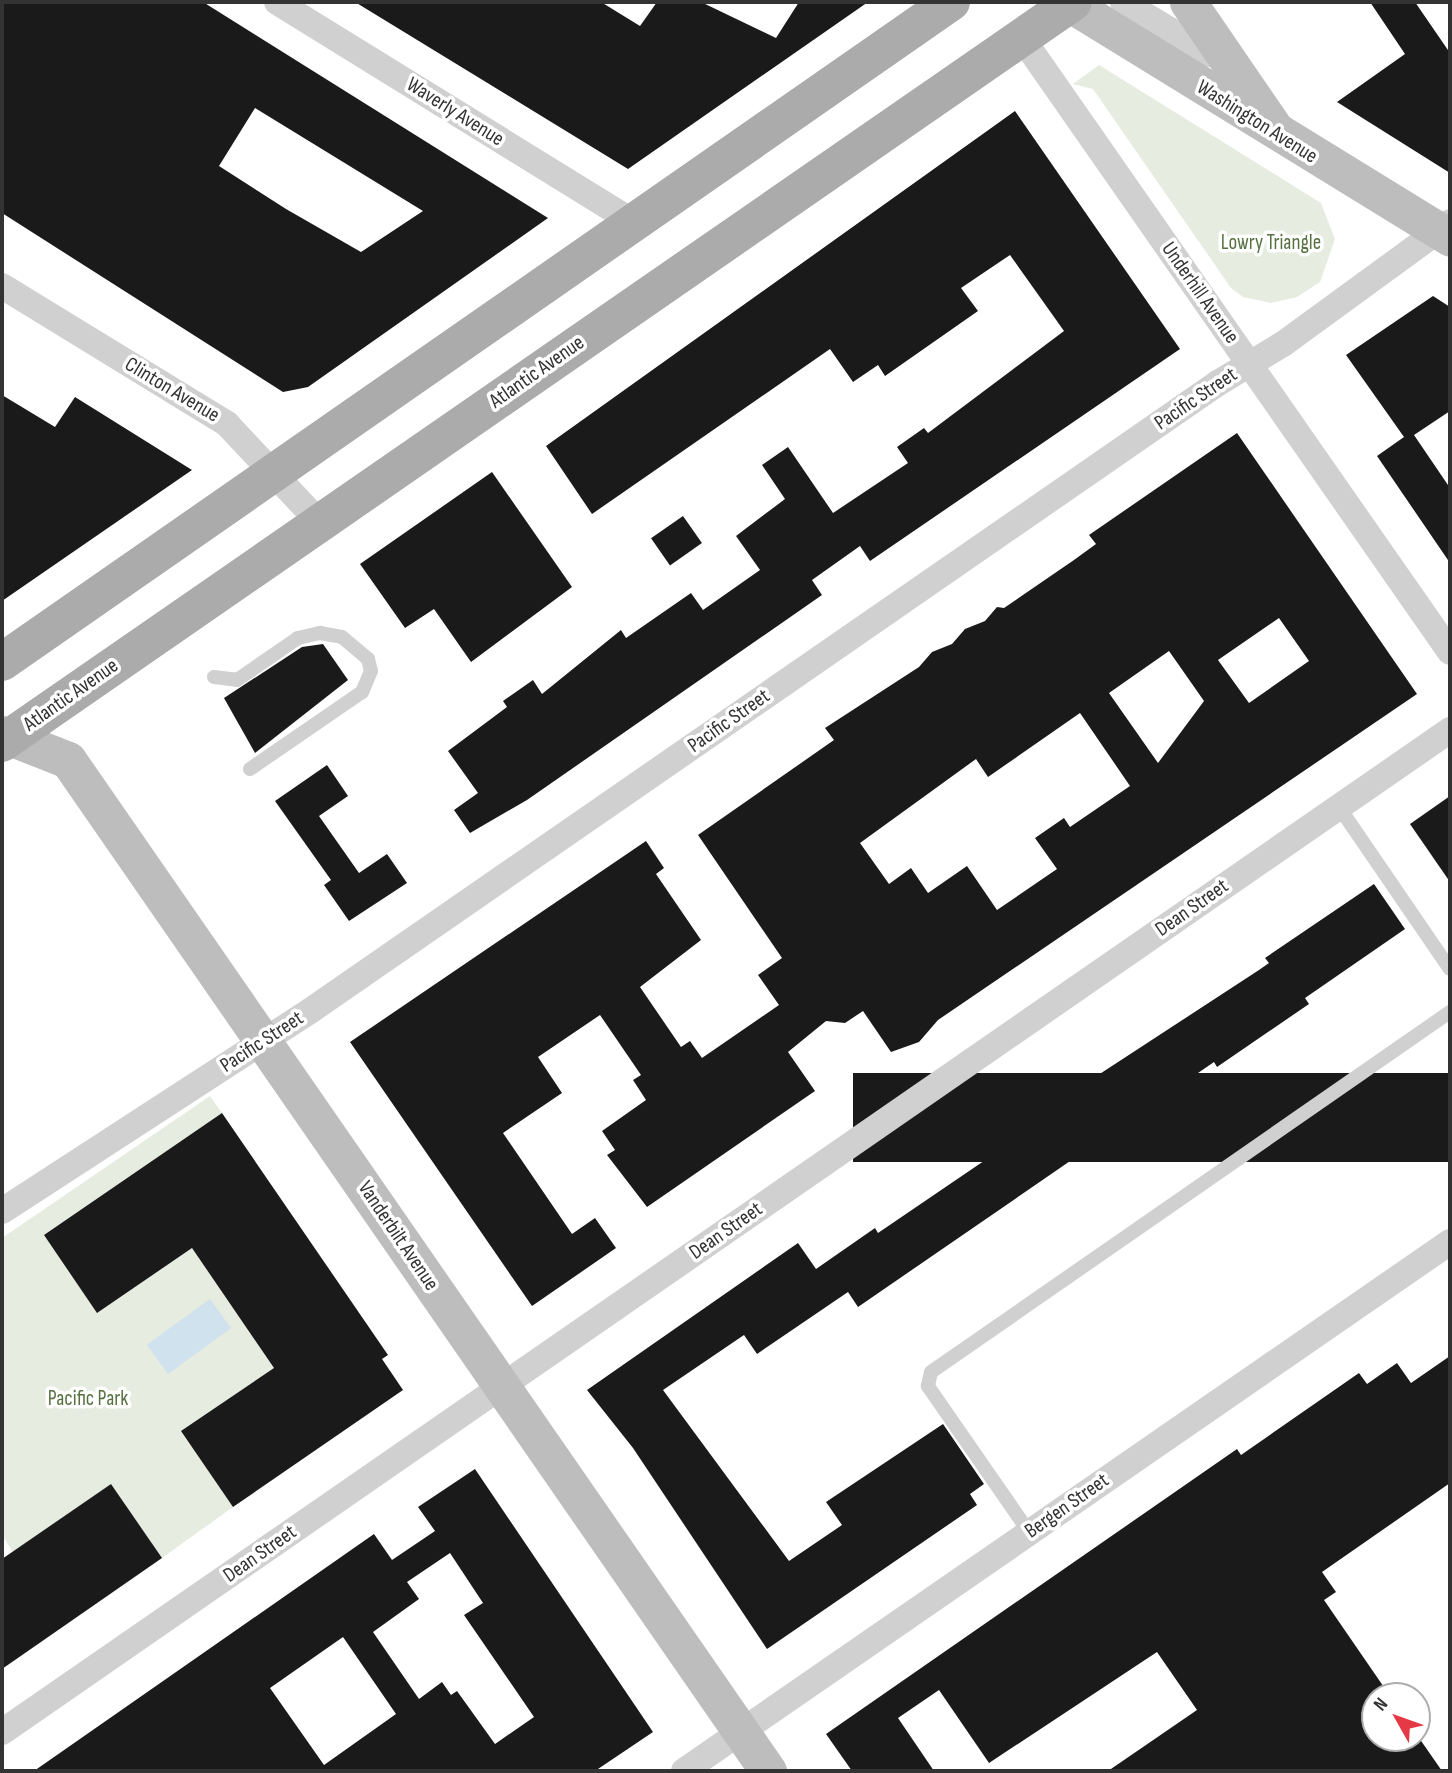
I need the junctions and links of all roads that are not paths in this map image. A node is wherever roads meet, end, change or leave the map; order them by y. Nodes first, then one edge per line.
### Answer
1 (277, 2) edge
2 (951, 2) edge
3 (1070, 2) edge
4 (1123, 2) edge
5 (1179, 2) edge
6 (1188, 2) edge
7 (1022, 38) junction
8 (1279, 136) junction
9 (634, 222) junction
10 (1446, 230) edge
11 (2, 286) edge
12 (1249, 364) junction
13 (272, 472) junction
14 (319, 522) junction
15 (1450, 652) edge
16 (2, 662) edge
17 (214, 677) dead end
18 (1450, 730) edge
19 (4, 738) edge
20 (250, 769) dead end
21 (1339, 807) junction
22 (1450, 969) edge
23 (1450, 1012) edge
24 (263, 1041) junction
25 (2, 1211) edge
26 (1450, 1242) edge
27 (500, 1387) junction
28 (1029, 1532) junction
29 (740, 1731) junction
30 (2, 1732) edge
31 (684, 1771) edge
32 (768, 1771) edge

1 - 9 street, Waverly Avenue
2 - 9 main road
3 - 7 main road, Atlantic Avenue
3 - 8 main road, Washington Avenue
4 - 5 street
6 - 8 main road
7 - 12 street, Underhill Avenue
7 - 14 main road, Atlantic Avenue
8 - 10 main road, Washington Avenue
9 - 13 main road
10 - 12 street, Pacific Street
11 - 13 street, Clinton Avenue
12 - 15 street, Underhill Avenue
12 - 24 street, Pacific Street
13 - 14 street, Clinton Avenue
13 - 16 main road
14 - 19 main road, Atlantic Avenue
17 - 20 lane
18 - 21 street, Dean Street
19 - 24 main road, Vanderbilt Avenue
21 - 22 lane
21 - 27 street, Dean Street
23 - 28 lane
24 - 25 street, Pacific Street
24 - 27 main road, Vanderbilt Avenue
26 - 28 street, Bergen Street
27 - 29 main road, Vanderbilt Avenue
27 - 30 street, Dean Street
28 - 29 street, Bergen Street
29 - 31 street, Bergen Street
29 - 32 main road, Vanderbilt Avenue

